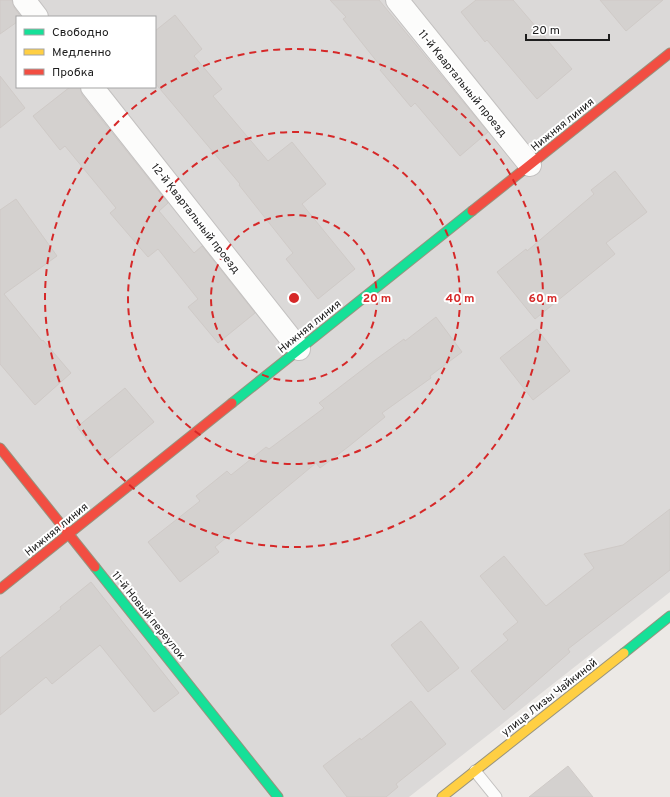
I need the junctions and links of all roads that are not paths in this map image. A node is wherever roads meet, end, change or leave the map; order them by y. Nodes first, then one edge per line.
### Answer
1 (24, 0) edge
2 (397, 0) edge
3 (36, 16) edge
4 (670, 53) edge
5 (93, 88) edge
6 (530, 165) junction
7 (299, 350) junction
8 (0, 448) edge
9 (68, 534) junction
10 (0, 589) edge
11 (670, 616) edge
12 (475, 771) junction
13 (278, 797) edge
14 (442, 797) edge
15 (496, 797) edge

1 - 3 street
2 - 6 street, 11-й Квартальный проезд
4 - 6 street, Нижняя линия
5 - 7 street, 12-й Квартальный проезд
6 - 7 street, Нижняя линия
7 - 9 street, Нижняя линия
8 - 9 street, 11-й Новый переулок
9 - 10 street, Нижняя линия
9 - 13 street, 11-й Новый переулок
11 - 12 street, улица Лизы Чайкиной
12 - 14 street, улица Лизы Чайкиной
12 - 15 lane

